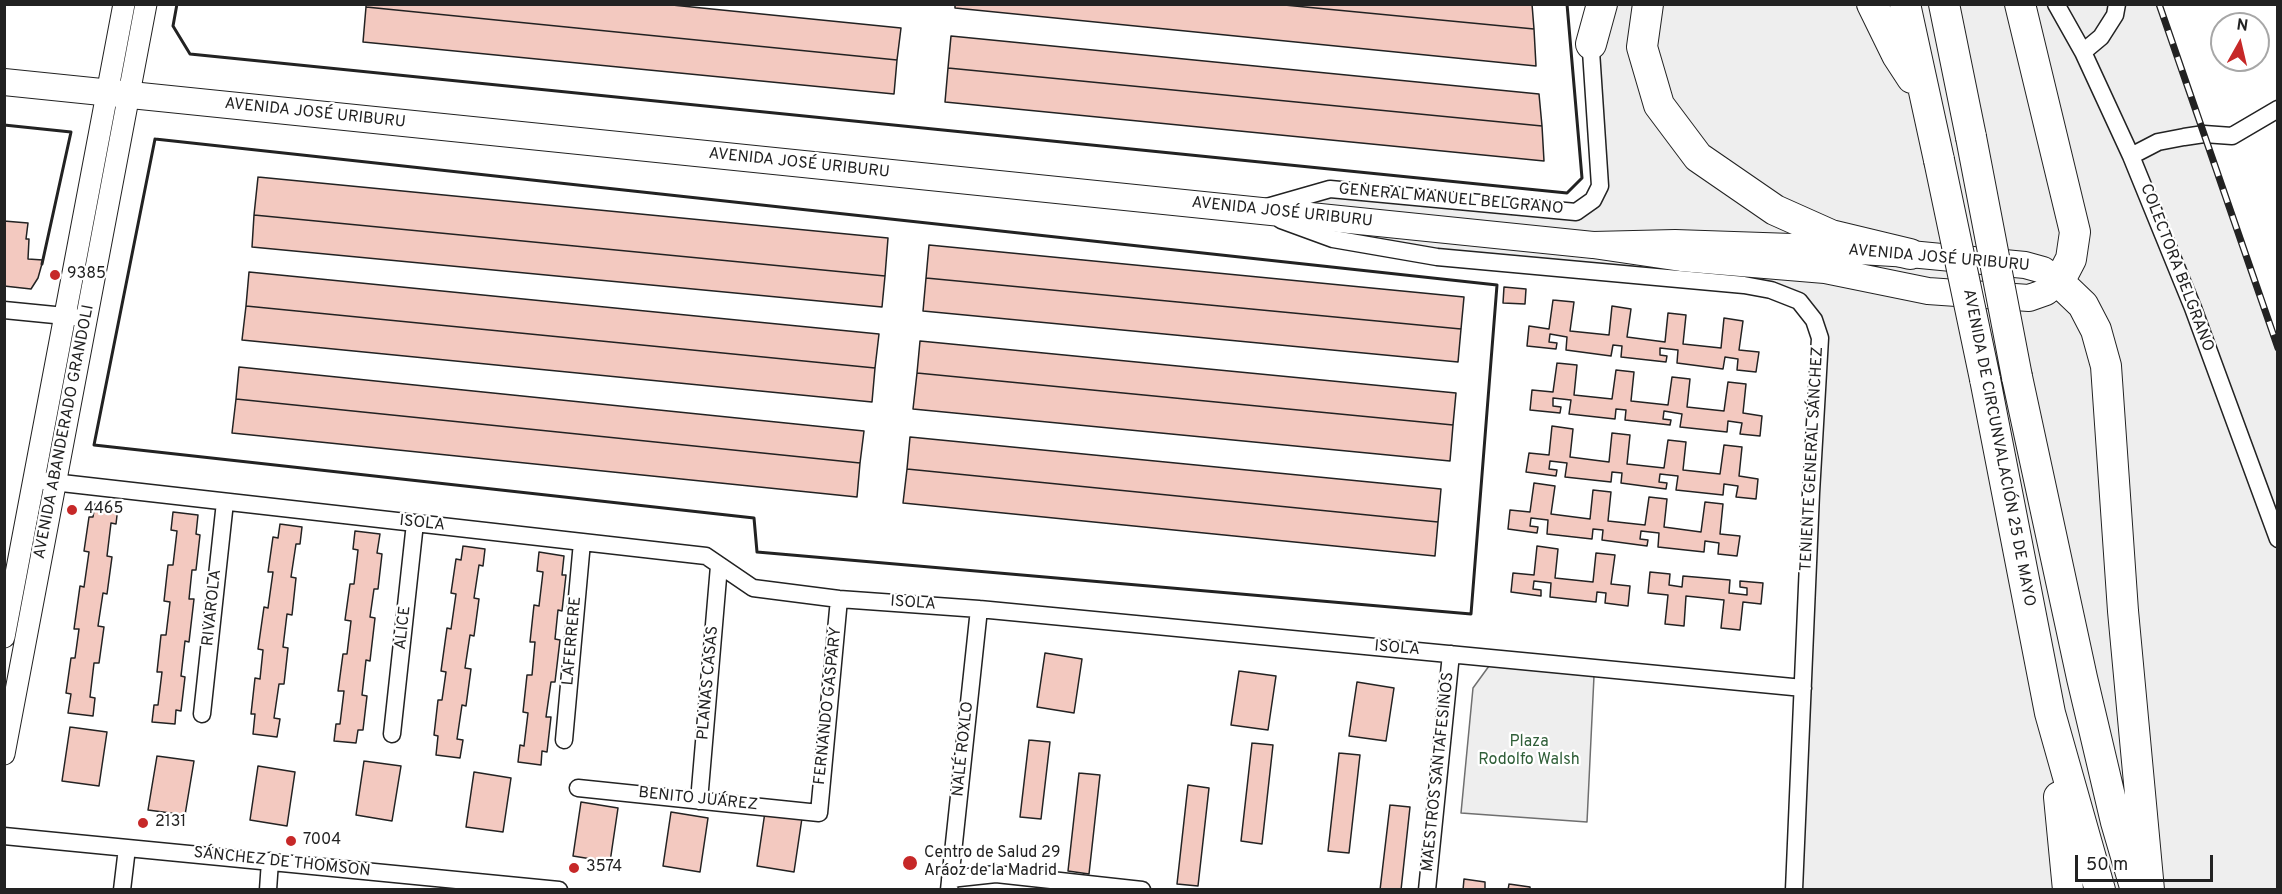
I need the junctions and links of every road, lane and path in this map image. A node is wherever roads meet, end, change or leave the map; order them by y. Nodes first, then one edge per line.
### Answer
1 (124, 4) edge
2 (146, 4) edge
3 (1588, 4) edge
4 (1602, 4) edge
5 (1648, 4) edge
6 (1872, 4) edge
7 (1905, 4) edge
8 (1944, 4) edge
9 (2020, 4) edge
10 (2056, 4) edge
11 (2117, 4) edge
12 (1591, 44) junction
13 (2083, 52) junction
14 (4, 82) edge
15 (119, 93) junction
16 (1924, 98) junction
17 (2277, 109) edge
18 (2131, 156) junction
19 (1255, 211) junction
20 (1593, 245) junction
21 (1910, 254) junction
22 (2059, 282) junction
23 (4, 310) edge
24 (66, 316) junction
25 (87, 318) junction
26 (34, 479) junction
27 (56, 483) junction
28 (225, 502) junction
29 (415, 523) junction
30 (2277, 539) edge
31 (582, 542) junction
32 (719, 566) junction
33 (839, 599) junction
34 (979, 609) junction
35 (4, 638) edge
36 (1451, 654) junction
37 (1803, 688) junction
38 (2050, 713) junction
39 (202, 714) dead end
40 (392, 734) dead end
41 (564, 740) dead end
42 (4, 754) edge
43 (578, 788) dead end
44 (699, 801) junction
45 (819, 813) joint
46 (4, 836) edge
47 (127, 848) junction
48 (270, 861) junction
49 (414, 883) edge
50 (949, 884) edge
51 (554, 889) edge
52 (122, 890) edge
53 (268, 890) edge
54 (559, 890) edge
55 (1142, 890) edge
56 (1427, 890) edge
57 (1794, 890) edge
58 (2068, 890) edge
59 (2100, 890) edge
60 (2136, 890) edge
61 (2149, 890) edge

1 - 15 street, AVENIDA ABANDERADO GRANDOLI
2 - 15 street, AVENIDA ABANDERADO GRANDOLI
3 - 12 street, GENERAL MANUEL BELGRANO
4 - 12 highway
5 - 21 highway
6 - 16 highway
7 - 16 highway, AVENIDA DE CIRCUNVALACIÓN 25 DE MAYO
8 - 60 highway, AVENIDA DE CIRCUNVALACIÓN 25 DE MAYO, bridge
9 - 22 highway
10 - 13 street, COLECTORA BELGRANO
11 - 13 street
12 - 19 street, GENERAL MANUEL BELGRANO
13 - 18 street, COLECTORA BELGRANO
14 - 15 main road, AVENIDA JOSÉ URIBURU
15 - 19 main road, AVENIDA JOSÉ URIBURU
15 - 24 street, AVENIDA ABANDERADO GRANDOLI
15 - 25 street, AVENIDA ABANDERADO GRANDOLI
16 - 38 highway, AVENIDA DE CIRCUNVALACIÓN 25 DE MAYO, bridge
17 - 18 street
18 - 30 street, COLECTORA BELGRANO
19 - 20 main road, AVENIDA JOSÉ URIBURU
19 - 37 street, TENIENTE GENERAL SÁNCHEZ
20 - 21 main road, AVENIDA JOSÉ URIBURU
20 - 22 main road, AVENIDA JOSÉ URIBURU
21 - 22 main road, AVENIDA JOSÉ URIBURU
22 - 61 highway
23 - 24 street
24 - 25 street
24 - 26 street, AVENIDA ABANDERADO GRANDOLI
25 - 27 street, AVENIDA ABANDERADO GRANDOLI
26 - 27 street, ISOLA
26 - 35 street, AVENIDA ABANDERADO GRANDOLI
27 - 28 street, ISOLA
27 - 42 street, AVENIDA ABANDERADO GRANDOLI
28 - 29 street, ISOLA
28 - 39 street, RIVAROLA
29 - 31 street, ISOLA
29 - 40 street, ALICE
31 - 32 street, ISOLA
31 - 41 street, LAFERRERE
32 - 33 street, ISOLA
32 - 44 street, PLANAS CASAS
33 - 34 street, ISOLA
33 - 45 street, FERNANDO GASPARY
34 - 36 street, ISOLA
34 - 50 street, NALÉ ROXLO
36 - 37 street, ISOLA
36 - 56 street, MAESTROS SANTAFESINOS
37 - 57 street, TENIENTE GENERAL SÁNCHEZ
38 - 58 highway
38 - 59 highway, AVENIDA DE CIRCUNVALACIÓN 25 DE MAYO
43 - 44 street, BENITO JUÁREZ
44 - 45 street, BENITO JUÁREZ
46 - 47 street, SÁNCHEZ DE THOMSON
47 - 48 street, SÁNCHEZ DE THOMSON
47 - 52 street
48 - 49 street, SÁNCHEZ DE THOMSON
48 - 53 street
49 - 51 street, SÁNCHEZ DE THOMSON
50 - 55 street
51 - 54 street, SÁNCHEZ DE THOMSON

